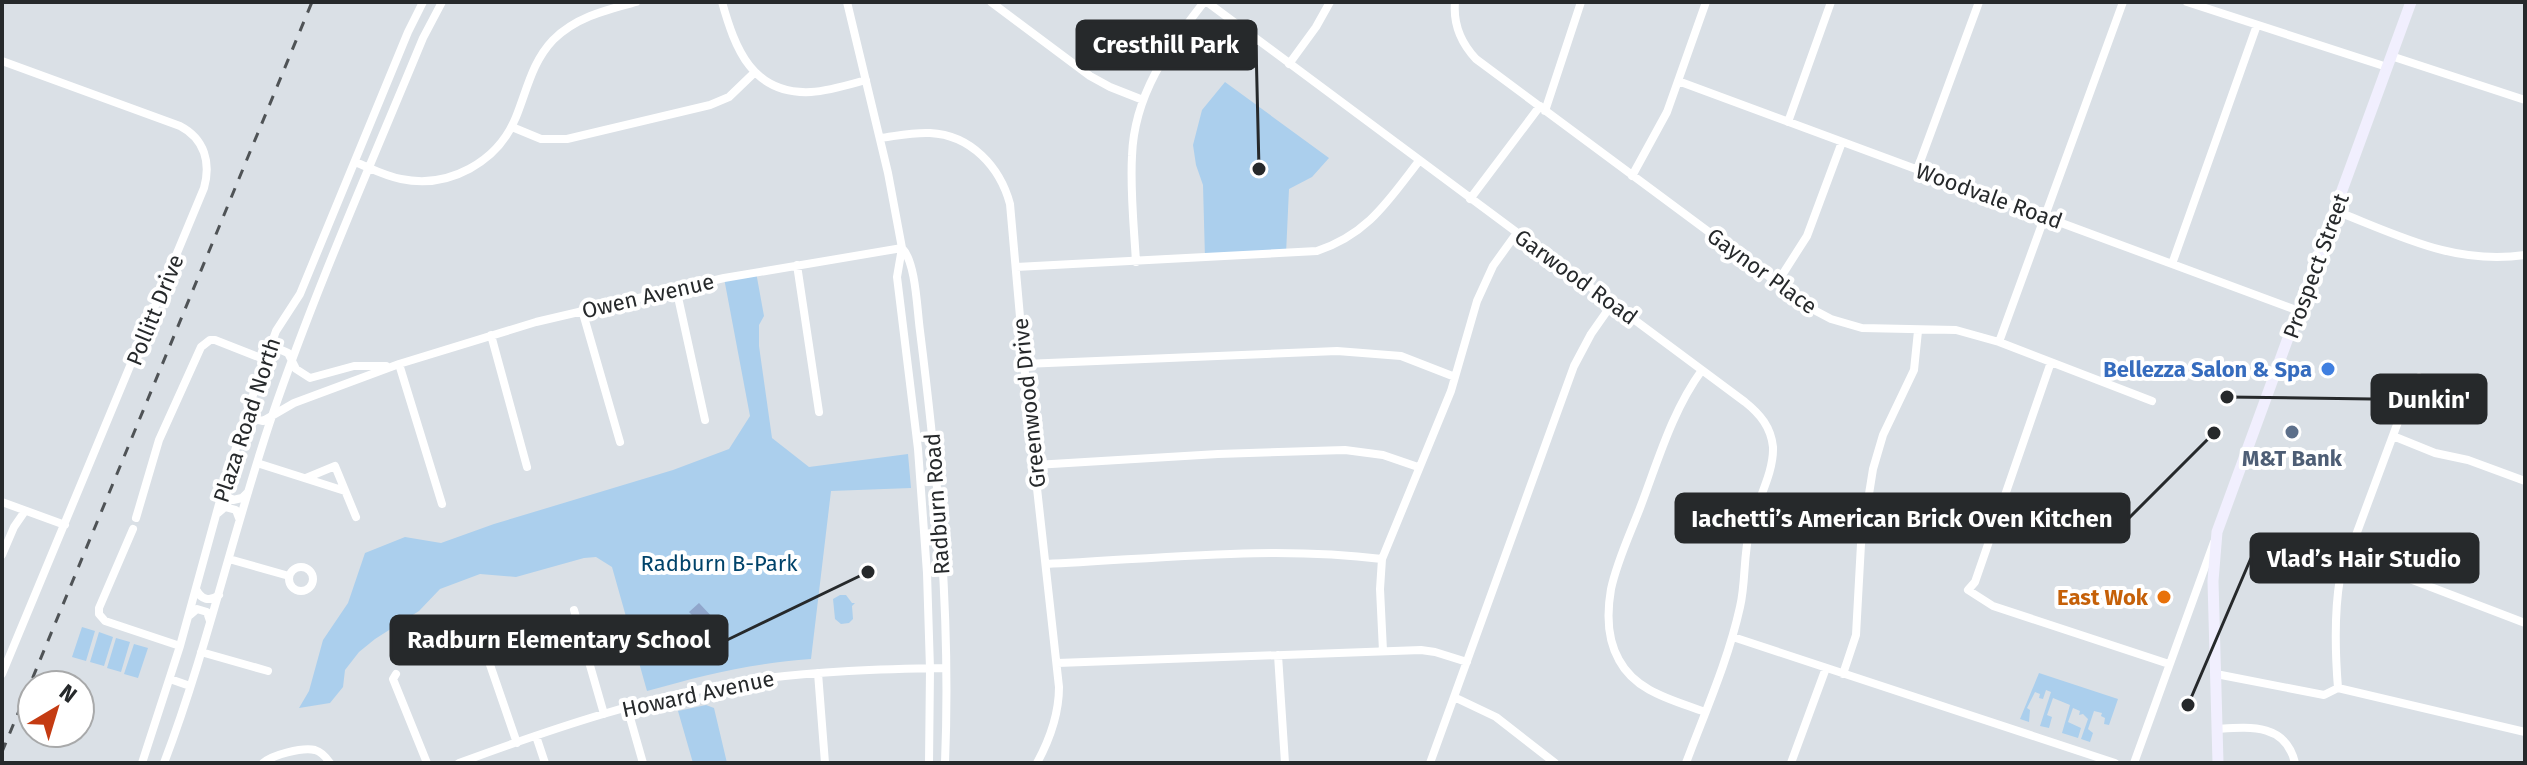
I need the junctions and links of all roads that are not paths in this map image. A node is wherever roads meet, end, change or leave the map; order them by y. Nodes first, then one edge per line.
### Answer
1 (423, 2) edge
2 (442, 2) edge
3 (636, 2) edge
4 (722, 2) edge
5 (847, 2) edge
6 (991, 2) edge
7 (1205, 2) edge
8 (1330, 2) edge
9 (1455, 2) edge
10 (1581, 2) edge
11 (1706, 2) edge
12 (1831, 2) edge
13 (1979, 2) edge
14 (2123, 2) edge
15 (2187, 2) edge
16 (2411, 2) edge
17 (2257, 25) junction
18 (2, 61) edge
19 (2389, 62) junction
20 (1289, 64) junction
21 (755, 72) junction
22 (866, 80) junction
23 (1678, 81) junction
24 (1143, 100) junction
25 (2525, 100) edge
26 (1542, 109) junction
27 (1788, 122) junction
28 (512, 127) junction
29 (880, 138) junction
30 (1842, 142) junction
31 (1419, 161) junction
32 (355, 162) junction
33 (369, 168) junction
34 (1917, 170) junction
35 (1632, 176) junction
36 (1470, 199) junction
37 (2336, 211) junction
38 (2044, 217) junction
39 (1516, 234) junction
40 (902, 248) junction
41 (2525, 255) edge
42 (1136, 262) junction
43 (2172, 264) junction
44 (797, 265) junction
45 (1016, 267) junction
46 (1777, 283) junction
47 (676, 288) junction
48 (1612, 304) junction
49 (582, 310) junction
50 (2299, 311) junction
51 (1918, 331) junction
52 (491, 335) junction
53 (1999, 342) junction
54 (267, 356) junction
55 (291, 361) junction
56 (2051, 362) junction
57 (399, 364) junction
58 (1024, 364) junction
59 (1702, 370) junction
60 (1455, 377) junction
61 (2419, 377) dead end
62 (2152, 401) dead end
63 (249, 406) junction
64 (819, 412) dead end
65 (272, 418) junction
66 (705, 420) dead end
67 (2393, 436) junction
68 (620, 442) dead end
69 (257, 463) junction
70 (1035, 465) junction
71 (527, 467) dead end
72 (1418, 467) junction
73 (305, 478) junction
74 (2525, 481) edge
75 (224, 486) junction
76 (345, 491) junction
77 (248, 492) junction
78 (2, 502) edge
79 (442, 504) dead end
80 (25, 511) junction
81 (216, 515) junction
82 (356, 517) dead end
83 (136, 518) dead end
84 (239, 523) junction
85 (65, 525) junction
86 (133, 529) dead end
87 (2217, 532) junction
88 (2, 555) edge
89 (2347, 555) junction
90 (229, 559) junction
91 (1382, 559) junction
92 (1046, 564) junction
93 (289, 576) dead end
94 (196, 589) junction
95 (219, 595) junction
96 (574, 610) dead end
97 (189, 617) junction
98 (210, 622) junction
99 (2525, 623) edge
100 (477, 627) dead end
101 (1733, 637) junction
102 (180, 646) junction
103 (1383, 651) junction
104 (201, 652) junction
105 (1278, 655) junction
106 (1467, 662) junction
107 (1057, 663) junction
108 (2169, 664) junction
109 (946, 668) junction
110 (1826, 668) junction
111 (930, 669) junction
112 (268, 671) dead end
113 (818, 673) junction
114 (2, 674) edge
115 (396, 674) dead end
116 (1843, 674) junction
117 (2216, 674) junction
118 (170, 679) junction
119 (190, 686) junction
120 (2338, 688) junction
121 (1454, 697) junction
122 (627, 707) junction
123 (1705, 712) junction
124 (604, 714) junction
125 (2217, 729) junction
126 (2525, 732) edge
127 (536, 736) junction
128 (517, 743) junction
129 (142, 763) edge
130 (164, 763) edge
131 (263, 763) edge
132 (330, 763) edge
133 (427, 763) edge
134 (459, 763) edge
135 (545, 763) edge
136 (643, 763) edge
137 (825, 763) edge
138 (929, 763) edge
139 (945, 763) edge
140 (1037, 763) edge
141 (1285, 763) edge
142 (1430, 763) edge
143 (1555, 763) edge
144 (1686, 763) edge
145 (1791, 763) edge
146 (2115, 763) edge
147 (2134, 763) edge
148 (2218, 763) edge
149 (2295, 763) edge

1 - 32 street, Plaza Road North
2 - 33 street, Plaza Road North
3 - 28 street
4 - 21 street
5 - 22 street, Radburn Road
6 - 24 street
7 - 20 street, Garwood Road
7 - 24 street
8 - 20 street
9 - 26 street, Gaynor Place
10 - 26 street
11 - 23 street
12 - 27 street
13 - 34 street
14 - 38 street
15 - 17 street
16 - 19 main road, Prospect Street
17 - 19 street
17 - 43 street
18 - 85 street, Pollitt Drive
19 - 25 street
19 - 37 main road, Prospect Street
20 - 31 street, Garwood Road
21 - 22 street
21 - 28 street
22 - 29 street, Radburn Road
23 - 27 street, Woodvale Road
23 - 35 street
24 - 42 street
26 - 35 street, Gaynor Place
26 - 36 street
27 - 30 street, Woodvale Road
28 - 33 street
29 - 40 street, Radburn Road
29 - 45 street, Greenwood Drive
30 - 34 street, Woodvale Road
30 - 46 street
31 - 36 street, Garwood Road
31 - 42 street
32 - 33 street
32 - 54 street, Plaza Road North
33 - 55 street, Plaza Road North
34 - 38 street, Woodvale Road
35 - 46 street, Gaynor Place
36 - 39 street, Garwood Road
37 - 41 street
37 - 50 main road, Prospect Street
38 - 43 street, Woodvale Road
38 - 53 street
39 - 48 street, Garwood Road
39 - 60 street
40 - 44 street, Owen Avenue
40 - 109 street, Radburn Road
40 - 111 street, Radburn Road
42 - 45 street
43 - 50 street, Woodvale Road
44 - 47 street, Owen Avenue
44 - 64 street
45 - 58 street, Greenwood Drive
46 - 51 street, Gaynor Place
47 - 49 street, Owen Avenue
47 - 66 street
48 - 59 street, Garwood Road
48 - 106 street
49 - 52 street, Owen Avenue
49 - 68 street
50 - 87 main road, Prospect Street
51 - 53 street, Gaynor Place
51 - 116 street
52 - 57 street, Owen Avenue
52 - 71 street
53 - 56 street, Gaynor Place
54 - 55 street, Owen Avenue
54 - 63 street, Plaza Road North
54 - 83 street
55 - 57 street, Owen Avenue
55 - 65 street, Plaza Road North
56 - 62 street, Gaynor Place
56 - 108 street
57 - 65 street, Owen Avenue
57 - 79 street
58 - 60 street
58 - 70 street, Greenwood Drive
59 - 101 street, Garwood Road
59 - 123 street
60 - 72 street
61 - 67 street
63 - 65 street
63 - 75 street, Plaza Road North
65 - 69 street, Plaza Road North
67 - 74 street
67 - 89 street
69 - 73 street
69 - 77 street, Plaza Road North
70 - 72 street
70 - 92 street, Greenwood Drive
72 - 91 street
73 - 76 street
73 - 76 street
75 - 77 street
75 - 81 street, Plaza Road North
76 - 82 street
77 - 84 street, Plaza Road North
78 - 80 street
80 - 85 street
80 - 88 street
81 - 84 street
81 - 94 street, Plaza Road North
84 - 90 street, Plaza Road North
85 - 114 street, Pollitt Drive
86 - 102 street
87 - 108 street, Prospect Street
87 - 117 main road
89 - 99 street
89 - 120 street
90 - 93 street
90 - 95 street, Plaza Road North
91 - 92 street
91 - 103 street
92 - 107 street, Greenwood Drive
94 - 95 street
94 - 97 street, Plaza Road North
95 - 98 street, Plaza Road North
96 - 124 street
97 - 98 street
97 - 102 street, Plaza Road North
98 - 104 street, Plaza Road North
100 - 128 street
101 - 110 street
101 - 123 street, Garwood Road
102 - 118 street, Plaza Road North
103 - 105 street
103 - 106 street
104 - 112 street
104 - 119 street, Plaza Road North
105 - 107 street
105 - 141 street
106 - 121 street
107 - 140 street, Greenwood Drive
108 - 147 street, Prospect Street
109 - 111 street, Howard Avenue
109 - 139 street, Radburn Road
110 - 116 street
110 - 145 street
111 - 113 street, Howard Avenue
111 - 138 street, Radburn Road
113 - 122 street, Howard Avenue
113 - 137 street
115 - 133 street
116 - 146 street
117 - 120 street
117 - 125 main road
118 - 119 street
118 - 129 street, Plaza Road North
119 - 130 street, Plaza Road North
120 - 126 street
121 - 142 street
121 - 143 street
122 - 124 street, Howard Avenue
122 - 136 street
123 - 144 street, Garwood Road
124 - 127 street, Howard Avenue
125 - 148 main road
125 - 149 street
127 - 128 street, Howard Avenue
127 - 135 street
128 - 134 street, Howard Avenue
131 - 132 street

